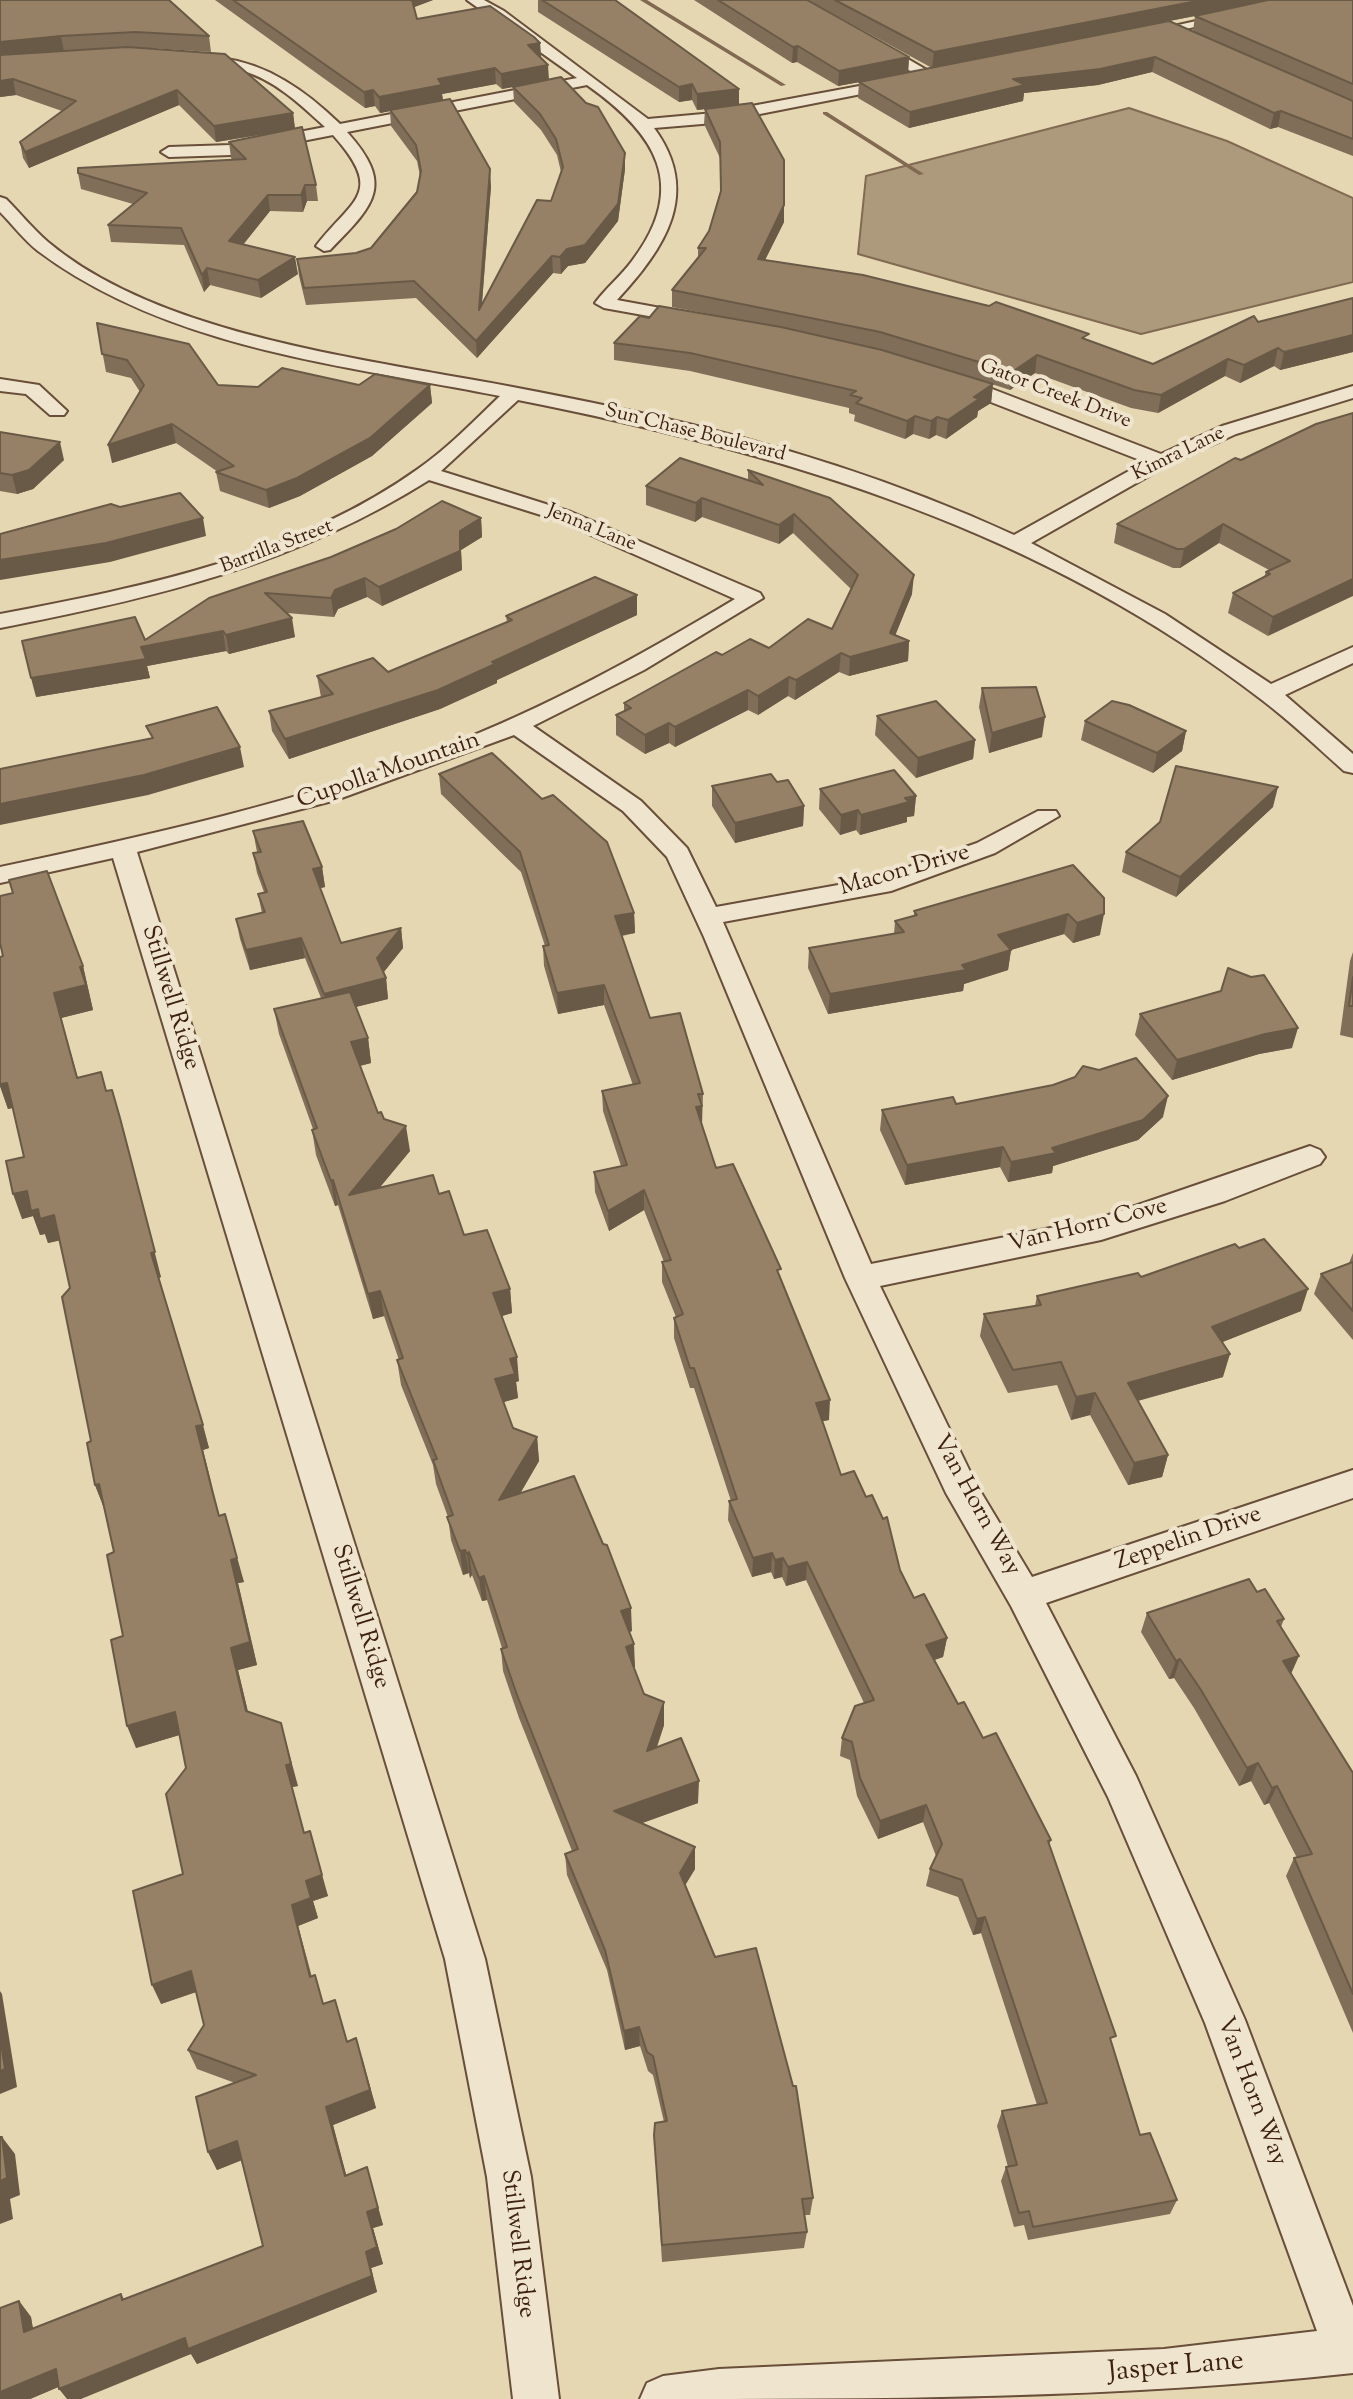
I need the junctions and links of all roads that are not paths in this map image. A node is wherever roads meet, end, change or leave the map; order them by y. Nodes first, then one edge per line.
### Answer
1 (474, 0) edge
2 (1311, 0) edge
3 (1170, 29) junction
4 (859, 37) edge
5 (1125, 38) edge
6 (1193, 39) edge
7 (185, 60) edge
8 (589, 80) junction
9 (644, 124) junction
10 (335, 130) junction
11 (169, 152) dead end
12 (0, 202) edge
13 (8, 226) edge
14 (324, 246) dead end
15 (712, 323) edge
16 (932, 374) edge
17 (0, 385) edge
18 (1353, 392) edge
19 (514, 393) junction
20 (57, 411) dead end
21 (1161, 461) junction
22 (426, 473) junction
23 (1015, 543) junction
24 (752, 598) joint
25 (0, 621) edge
26 (1353, 654) edge
27 (1269, 694) junction
28 (517, 726) junction
29 (1353, 766) edge
30 (1047, 816) dead end
31 (123, 849) junction
32 (0, 875) edge
33 (708, 917) junction
34 (1310, 1157) dead end
35 (861, 1278) junction
36 (1353, 1484) edge
37 (1024, 1595) junction
38 (1350, 2351) edge
39 (536, 2399) edge
40 (663, 2399) edge

1 - 8 street
2 - 3 street
3 - 5 street
3 - 6 street
4 - 9 street
7 - 10 street
8 - 9 street
8 - 10 street
9 - 15 street
10 - 11 street
10 - 14 street
12 - 13 street, Sun Chase Boulevard
13 - 19 street, Sun Chase Boulevard
16 - 21 street, Gator Creek Drive
17 - 20 street
18 - 21 street, Kimra Lane
19 - 22 street, Barrilla Street
19 - 23 street, Sun Chase Boulevard
21 - 23 street, Kimra Lane
22 - 24 street, Jenna Lane
22 - 25 street, Barrilla Street
23 - 27 street, Sun Chase Boulevard
24 - 28 street, Cupolla Mountain
26 - 27 street
27 - 29 street, Sun Chase Boulevard
28 - 31 street, Cupolla Mountain
28 - 33 street, Van Horn Way
30 - 33 street, Macon Drive
31 - 32 street, Cupolla Mountain
31 - 39 street, Stillwell Ridge
33 - 35 street, Van Horn Way
34 - 35 street, Van Horn Cove
35 - 37 street, Van Horn Way
36 - 37 street, Zeppelin Drive
37 - 38 street, Van Horn Way
38 - 40 street, Jasper Lane

